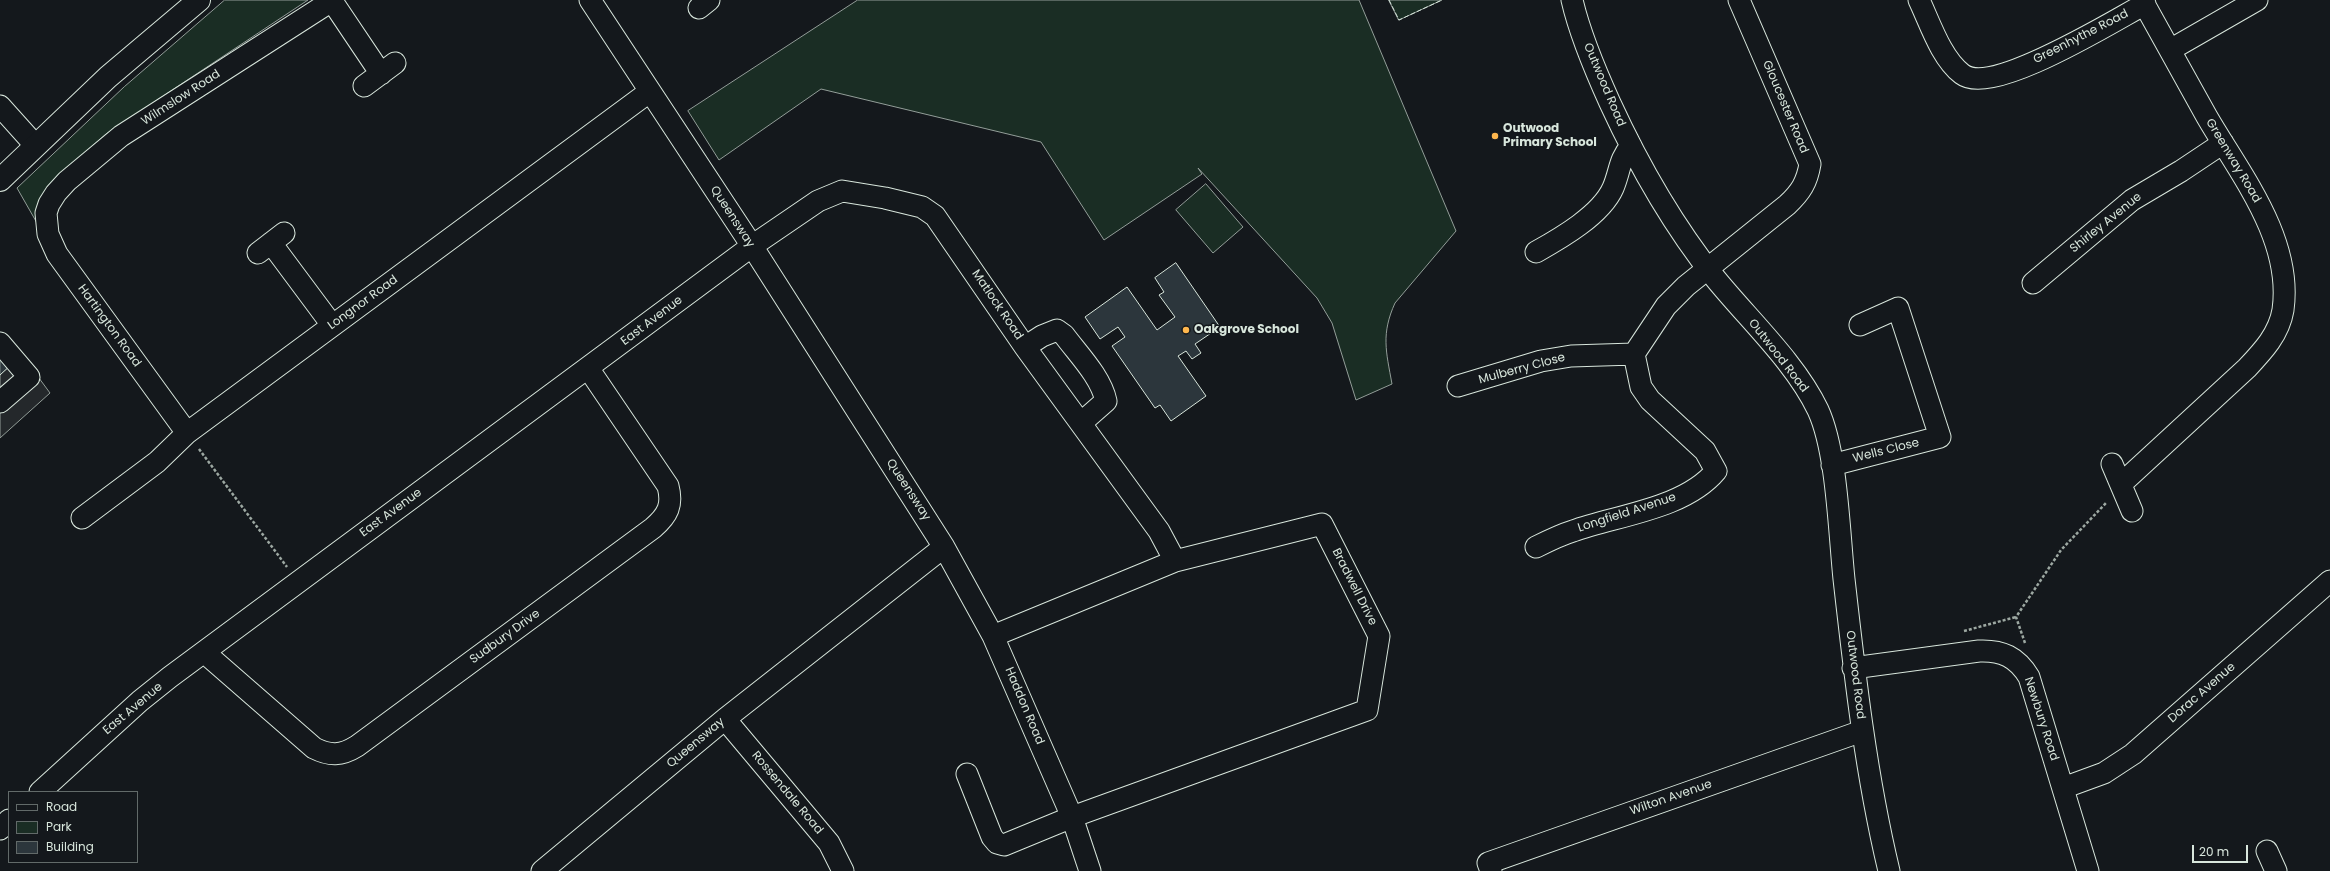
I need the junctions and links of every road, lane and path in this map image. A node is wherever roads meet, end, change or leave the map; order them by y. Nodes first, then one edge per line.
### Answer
1 (199, 0) edge
2 (332, 0) edge
3 (590, 0) edge
4 (1572, 0) edge
5 (1739, 0) edge
6 (1919, 0) edge
7 (2257, 0) edge
8 (2143, 2) edge
9 (2170, 50) junction
10 (364, 86) dead end
11 (649, 92) junction
12 (0, 106) edge
13 (2223, 143) junction
14 (36, 145) junction
15 (1631, 146) junction
16 (0, 180) edge
17 (46, 213) joint
18 (271, 243) dead end
19 (752, 246) junction
20 (1536, 252) dead end
21 (1708, 269) junction
22 (2033, 283) dead end
23 (332, 325) junction
24 (1860, 325) dead end
25 (1034, 341) junction
26 (0, 343) edge
27 (1634, 354) junction
28 (588, 368) junction
29 (1458, 386) dead end
30 (0, 402) edge
31 (1089, 417) junction
32 (187, 433) junction
33 (1832, 464) junction
34 (2112, 464) dead end
35 (2120, 484) junction
36 (2132, 511) dead end
37 (82, 518) dead end
38 (944, 547) junction
39 (1536, 547) dead end
40 (1175, 561) junction
41 (2330, 581) edge
42 (298, 582) junction
43 (993, 636) junction
44 (204, 652) junction
45 (1853, 668) junction
46 (2024, 668) junction
47 (725, 719) junction
48 (1862, 731) junction
49 (967, 774) dead end
50 (2063, 788) junction
51 (41, 791) edge
52 (1072, 817) junction
53 (8, 821) edge
54 (0, 829) edge
55 (2267, 851) dead end
56 (542, 871) edge
57 (843, 871) edge
58 (1090, 871) edge
59 (1491, 871) edge
60 (1889, 871) edge
61 (2088, 871) edge
62 (2276, 871) edge

1 - 14 main road
2 - 10 street
2 - 17 street, Wilmslow Road
3 - 11 street, Queensway
4 - 15 street, Outwood Road
5 - 21 street, Gloucester Road
6 - 8 street, Greenhythe Road
7 - 9 street
8 - 9 street, Greenway Road
9 - 13 street, Greenway Road
11 - 19 street, Queensway
11 - 23 street, Longnor Road
12 - 14 street
13 - 22 street, Shirley Avenue
13 - 35 street, Greenway Road
14 - 16 main road
15 - 20 street
15 - 21 street, Outwood Road
17 - 32 street, Hartington Road
18 - 23 street
19 - 25 street, Matlock Road
19 - 28 street, East Avenue
19 - 38 street, Queensway
21 - 27 street
21 - 33 street, Outwood Road
23 - 32 street, Longnor Road
24 - 33 street, Wells Close
25 - 31 street, Matlock Road
25 - 31 street
26 - 30 street
27 - 29 street, Mulberry Close
27 - 39 street, Longfield Avenue
28 - 42 street, East Avenue
28 - 44 street, Sudbury Drive
31 - 40 street, Matlock Road
32 - 37 street, Longnor Road
32 - 42 path
33 - 45 street, Outwood Road
34 - 35 street
35 - 36 street
35 - 46 path
38 - 43 street, Haddon Road
38 - 47 street, Queensway
40 - 43 street, Bradwell Drive
40 - 52 street, Bradwell Drive
41 - 50 street, Dorac Avenue
42 - 44 street, East Avenue
43 - 52 street, Haddon Road
44 - 51 street, East Avenue
45 - 46 street, Newbury Road
45 - 48 street, Outwood Road
46 - 50 street, Newbury Road
47 - 56 street, Queensway
47 - 57 street, Rossendale Road
48 - 59 street, Wilton Avenue
48 - 60 street, Outwood Road
49 - 52 street
50 - 61 street, Newbury Road
52 - 58 street, Haddon Road
53 - 54 street
55 - 62 street

